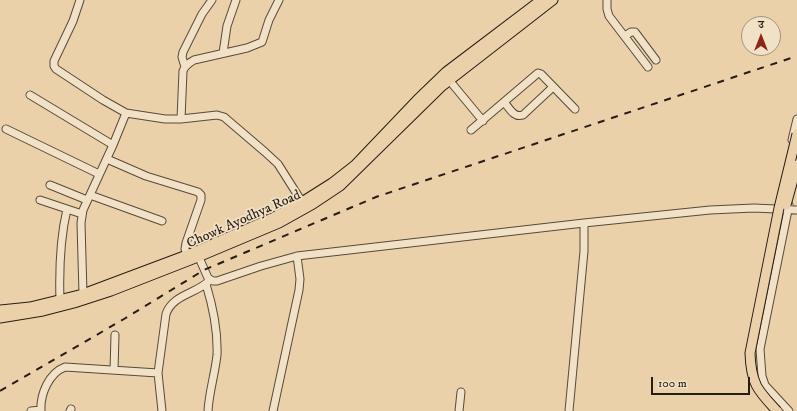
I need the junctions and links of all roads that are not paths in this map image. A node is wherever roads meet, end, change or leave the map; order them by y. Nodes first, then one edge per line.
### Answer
1 (80, 0) edge
2 (212, 0) edge
3 (236, 0) edge
4 (279, 0) edge
5 (541, 0) edge
6 (553, 0) edge
7 (607, 0) edge
8 (625, 36) junction
9 (222, 54) junction
10 (469, 59) junction
11 (656, 60) dead end
12 (184, 67) junction
13 (648, 67) dead end
14 (449, 80) junction
15 (553, 87) junction
16 (30, 95) dead end
17 (504, 102) junction
18 (576, 109) dead end
19 (126, 113) junction
20 (182, 119) junction
21 (797, 120) edge
22 (483, 121) junction
23 (6, 129) dead end
24 (471, 130) dead end
25 (797, 134) edge
26 (114, 145) junction
27 (107, 159) junction
28 (797, 166) edge
29 (99, 174) junction
30 (797, 176) edge
31 (50, 185) dead end
32 (88, 197) junction
33 (40, 200) dead end
34 (302, 202) junction
35 (67, 209) junction
36 (775, 209) junction
37 (788, 209) junction
38 (797, 210) edge
39 (82, 214) junction
40 (162, 221) dead end
41 (584, 223) junction
42 (187, 254) junction
43 (197, 254) junction
44 (297, 256) junction
45 (208, 282) junction
46 (83, 294) junction
47 (60, 300) junction
48 (0, 310) edge
49 (0, 318) edge
50 (114, 335) dead end
51 (114, 370) junction
52 (158, 373) junction
53 (461, 392) dead end
54 (41, 410) edge
55 (31, 411) edge
56 (162, 411) edge
57 (208, 411) edge
58 (273, 411) edge
59 (459, 411) edge
60 (569, 411) edge
61 (773, 411) edge
62 (777, 411) edge
63 (783, 411) edge
64 (789, 411) edge

1 - 19 street
2 - 12 street
3 - 9 street
4 - 9 street
5 - 10 main road, Chowk Ayodhya Road
6 - 10 main road, Chowk Ayodhya Road
7 - 8 street
8 - 11 street
8 - 13 street
9 - 12 street
10 - 14 main road, Chowk Ayodhya Road
10 - 34 main road, Chowk Ayodhya Road
12 - 20 street
14 - 22 street
14 - 43 main road, Chowk Ayodhya Road
15 - 17 street
15 - 17 street
15 - 18 street
16 - 26 street
17 - 22 street
19 - 20 street
19 - 26 street
20 - 34 street
21 - 36 street
22 - 24 street
23 - 29 street
25 - 62 main road, bridge
26 - 27 street
27 - 29 street
27 - 42 street
28 - 63 main road, bridge
29 - 32 street
30 - 37 street
31 - 32 street
32 - 39 street
32 - 40 street
33 - 35 street
34 - 43 main road, Chowk Ayodhya Road
35 - 39 street
35 - 47 street
36 - 37 street
36 - 41 street
36 - 61 street
37 - 38 street
37 - 64 street
39 - 46 street
41 - 44 street
41 - 60 street
42 - 43 main road, Chowk Ayodhya Road
42 - 46 main road, Chowk Ayodhya Road
43 - 45 street
43 - 49 main road, Chowk Ayodhya Road
44 - 45 street
44 - 58 street
45 - 52 street
45 - 57 street
46 - 47 main road, Chowk Ayodhya Road
47 - 48 main road, Chowk Ayodhya Road
50 - 51 street
51 - 52 street
51 - 54 street
52 - 56 street
53 - 59 street
54 - 55 street

